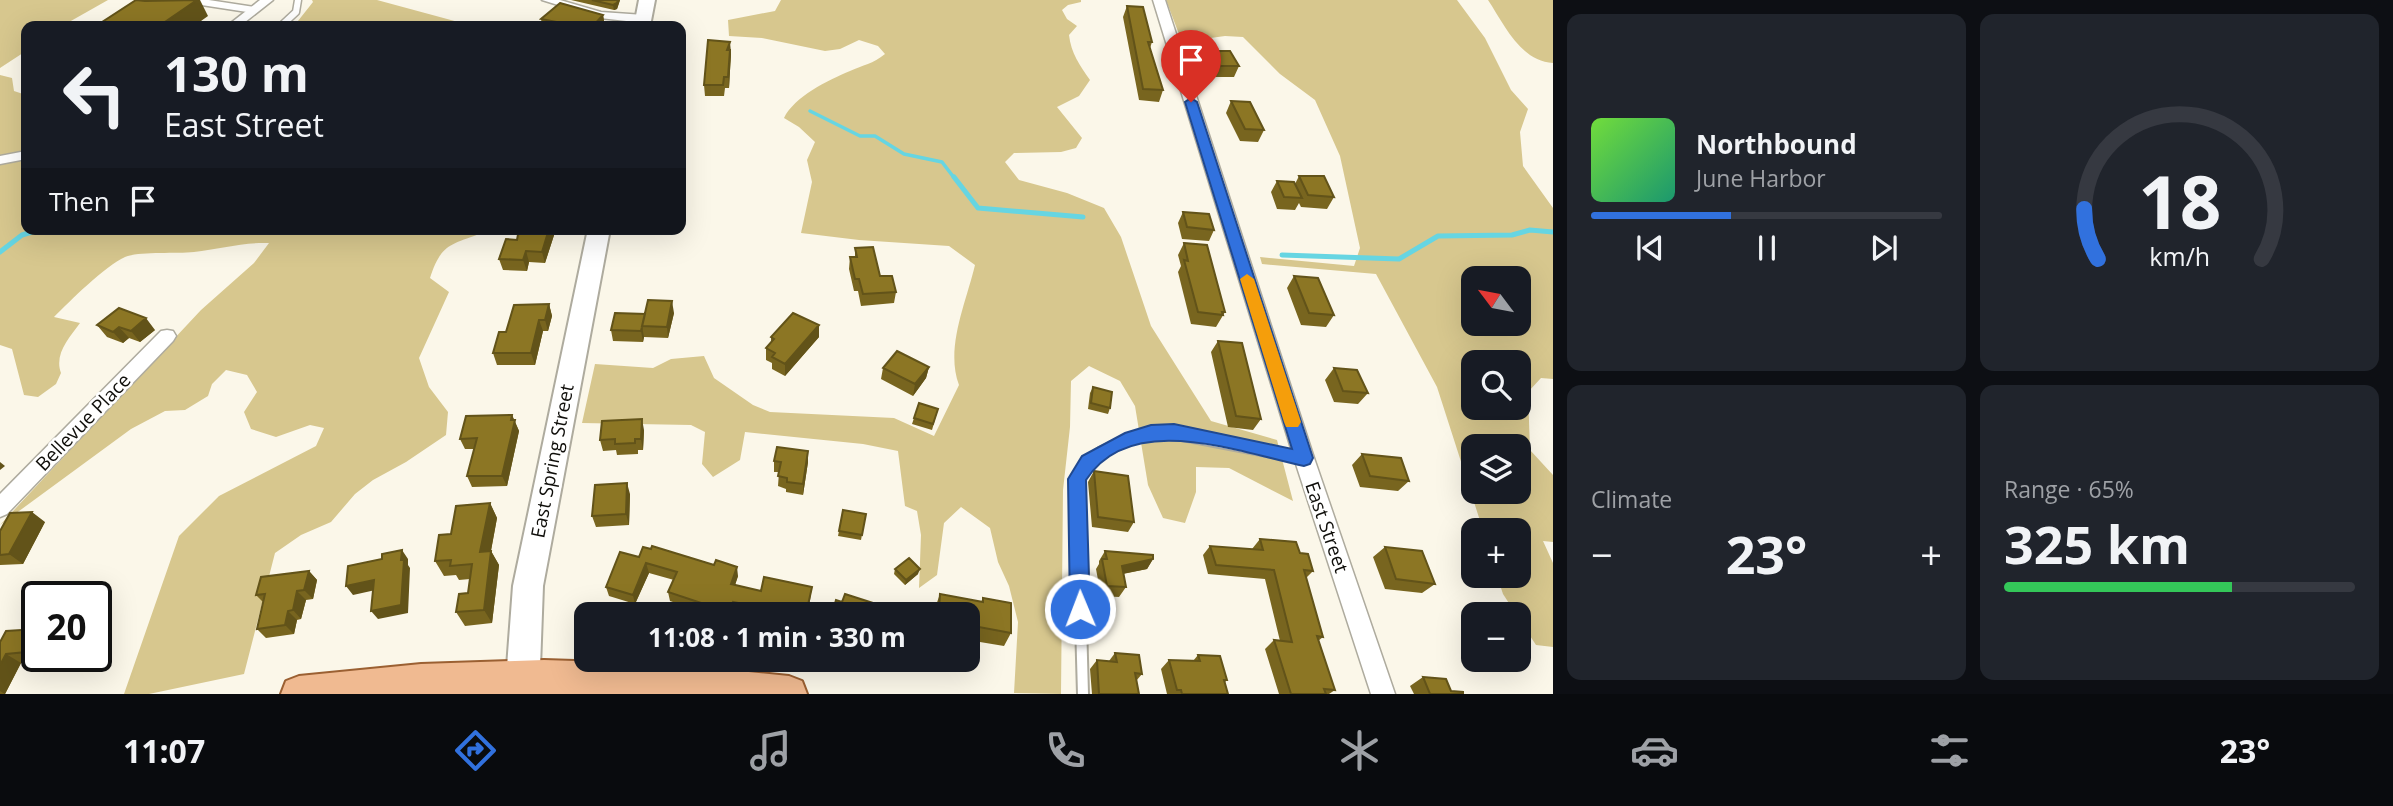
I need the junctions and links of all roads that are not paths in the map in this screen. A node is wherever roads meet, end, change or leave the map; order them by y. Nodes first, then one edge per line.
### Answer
1 (189, 0) edge
2 (268, 0) edge
3 (298, 0) edge
4 (548, 0) edge
5 (647, 0) edge
6 (1158, 0) edge
7 (254, 10) junction
8 (240, 21) edge
9 (287, 21) edge
10 (632, 21) edge
11 (643, 21) edge
12 (21, 156) edge
13 (0, 160) edge
14 (598, 235) edge
15 (167, 336) dead end
16 (1304, 458) junction
17 (0, 508) edge
18 (522, 686) edge
19 (299, 694) edge
20 (789, 694) edge
21 (1083, 694) edge
22 (1383, 694) edge

1 - 7 lane
2 - 7 street
3 - 9 lane
4 - 10 street
5 - 11 main road
6 - 16 street, East Street
7 - 8 street
12 - 13 street
14 - 18 main road, East Spring Street
15 - 17 street, Bellevue Place
16 - 21 lane
16 - 22 street, East Street
18 - 19 main road
18 - 20 main road

